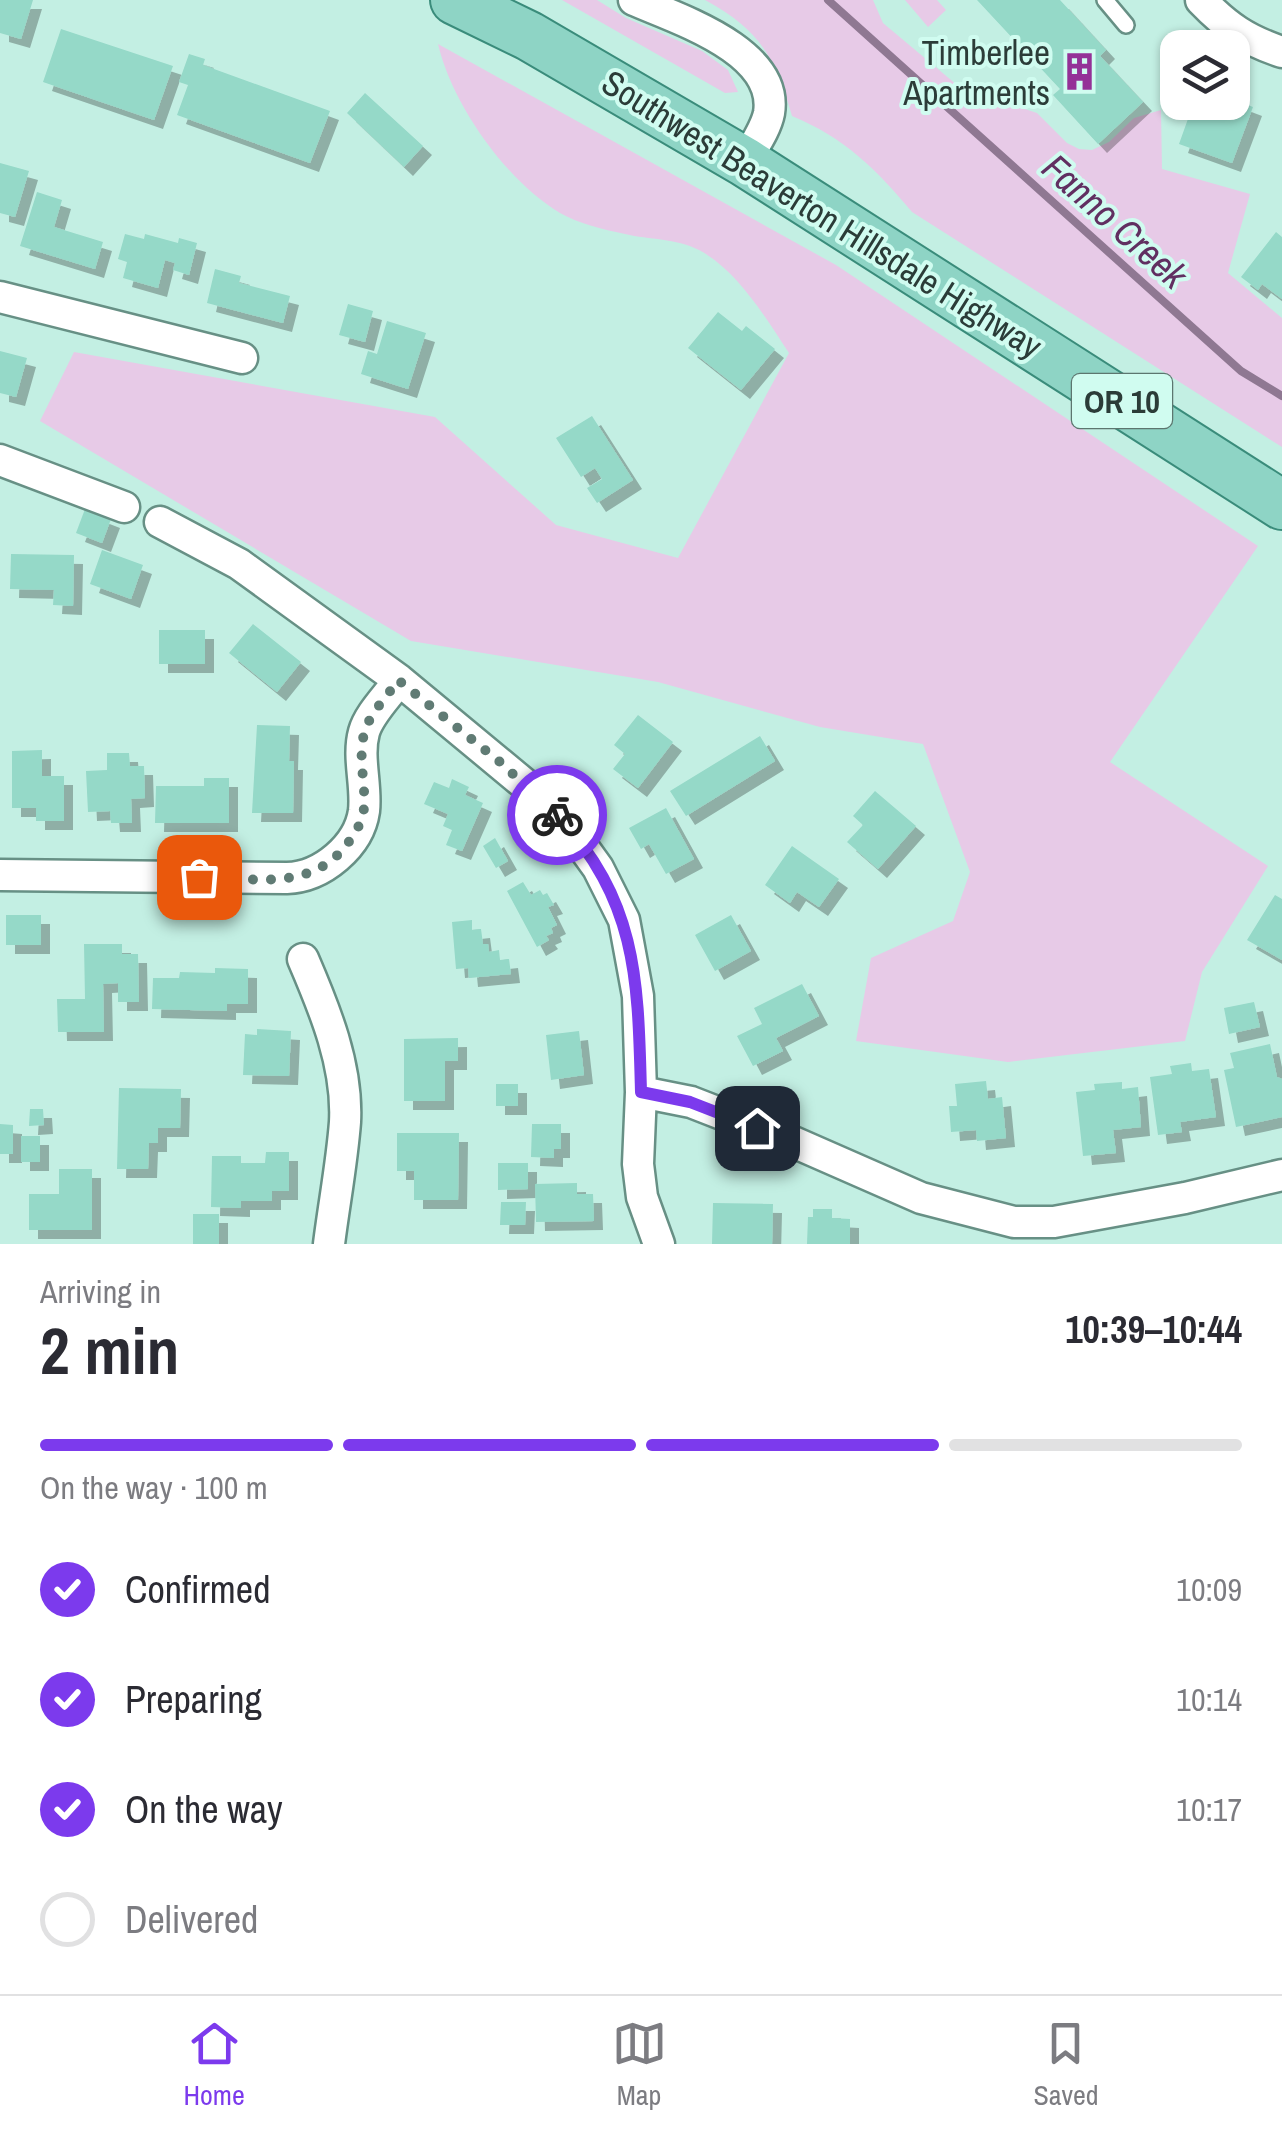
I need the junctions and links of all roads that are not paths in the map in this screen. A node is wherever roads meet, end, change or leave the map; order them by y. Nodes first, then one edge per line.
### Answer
1 (456, 0) edge
2 (634, 0) edge
3 (1106, 0) edge
4 (1200, 0) edge
5 (1126, 25) dead end
6 (1282, 52) edge
7 (745, 162) junction
8 (0, 297) edge
9 (242, 358) dead end
10 (0, 460) edge
11 (1282, 505) edge
12 (124, 508) dead end
13 (160, 522) dead end
14 (398, 680) junction
15 (0, 875) edge
16 (303, 959) dead end
17 (641, 1092) junction
18 (1282, 1175) edge
19 (328, 1244) edge
20 (659, 1244) edge

1 - 7 main road, Southwest Beaverton Hillsdale Highway / OR 10
2 - 7 street
3 - 5 lane
4 - 6 street
7 - 11 main road, Southwest Beaverton Hillsdale Highway / OR 10
8 - 9 street
10 - 12 street
13 - 14 street
14 - 15 street
14 - 17 street
16 - 19 street
17 - 18 street
17 - 20 street

